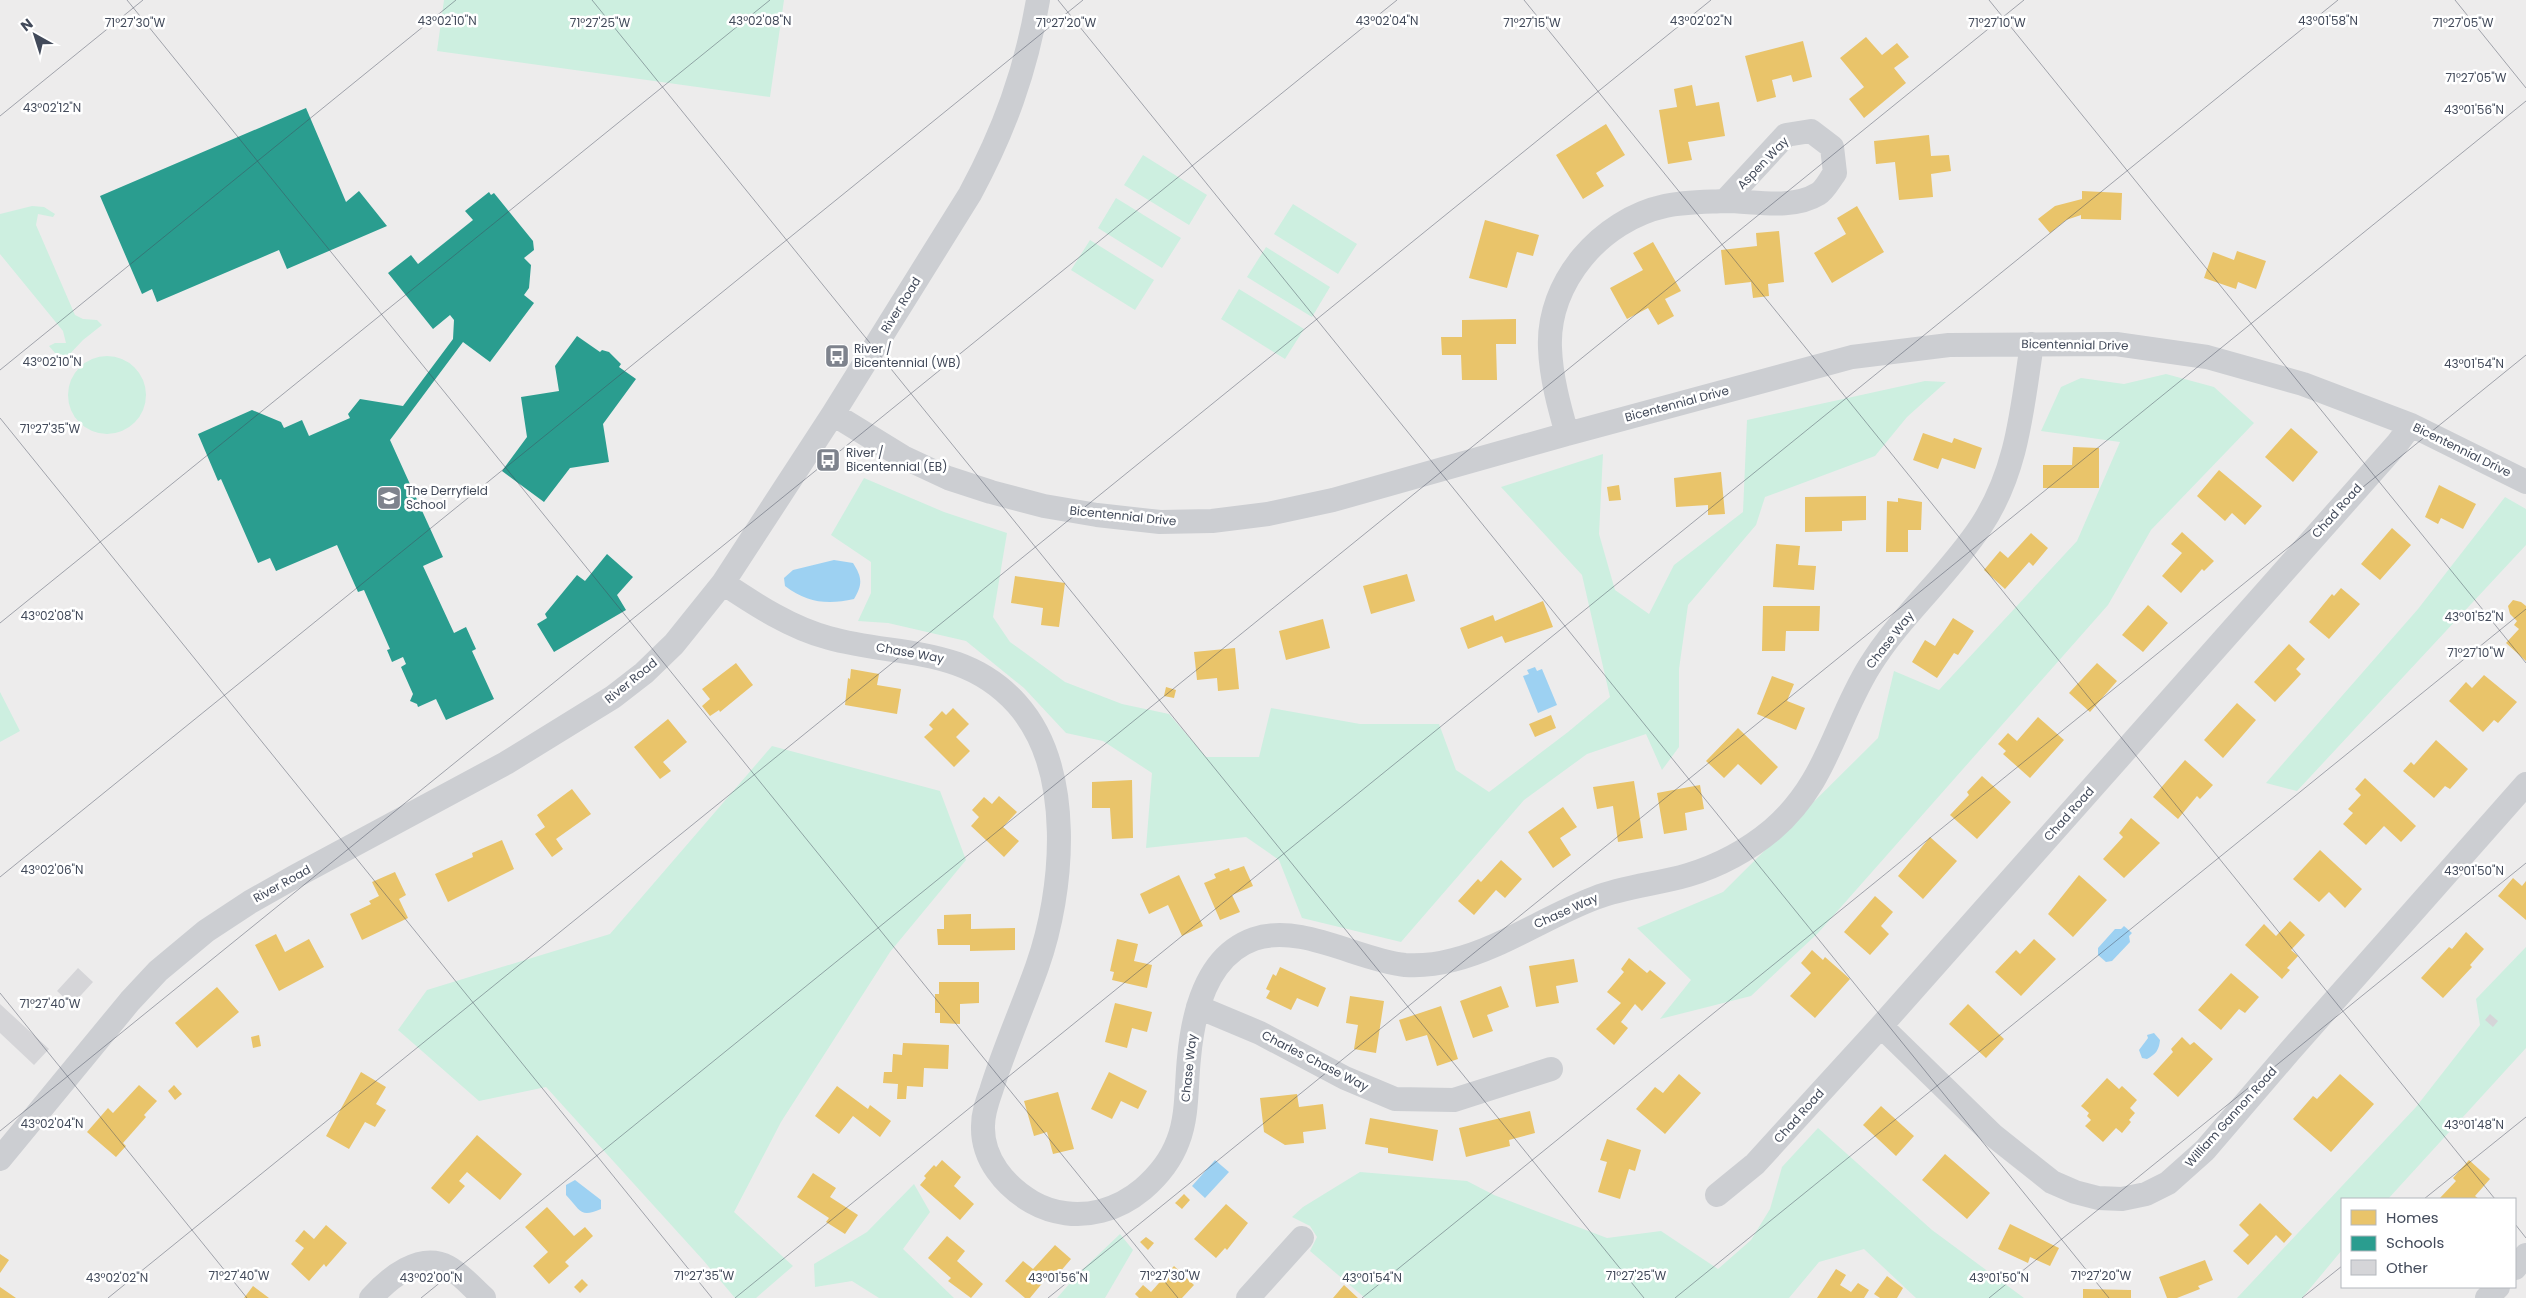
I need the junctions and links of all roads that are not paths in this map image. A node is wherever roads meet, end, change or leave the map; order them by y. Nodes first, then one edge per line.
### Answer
1 (1038, 0) edge
2 (1725, 201) dead end
3 (2032, 344) junction
4 (833, 414) junction
5 (2411, 425) junction
6 (1567, 434) junction
7 (2526, 482) edge
8 (724, 583) junction
9 (2526, 784) edge
10 (1198, 1007) junction
11 (1881, 1026) junction
12 (1551, 1069) dead end
13 (0, 1159) edge
14 (1717, 1195) dead end
15 (1302, 1238) dead end
16 (2526, 1255) edge
17 (2516, 1267) edge
18 (2497, 1288) edge
19 (371, 1298) edge
20 (484, 1298) edge
21 (1248, 1298) edge
22 (2488, 1298) edge

1 - 4 street, River Road
2 - 6 street
3 - 5 street, Bicentennial Drive
3 - 6 street, Bicentennial Drive
3 - 10 street, Chase Way
4 - 6 street, Bicentennial Drive
4 - 8 street, River Road
5 - 7 street, Bicentennial Drive
5 - 11 street, Chad Road
8 - 10 street, Chase Way
8 - 13 street, River Road
9 - 11 street, William Gannon Road
10 - 12 street, Charles Chase Way
11 - 14 street, Chad Road
15 - 21 street
16 - 17 street
18 - 22 street
19 - 20 street

